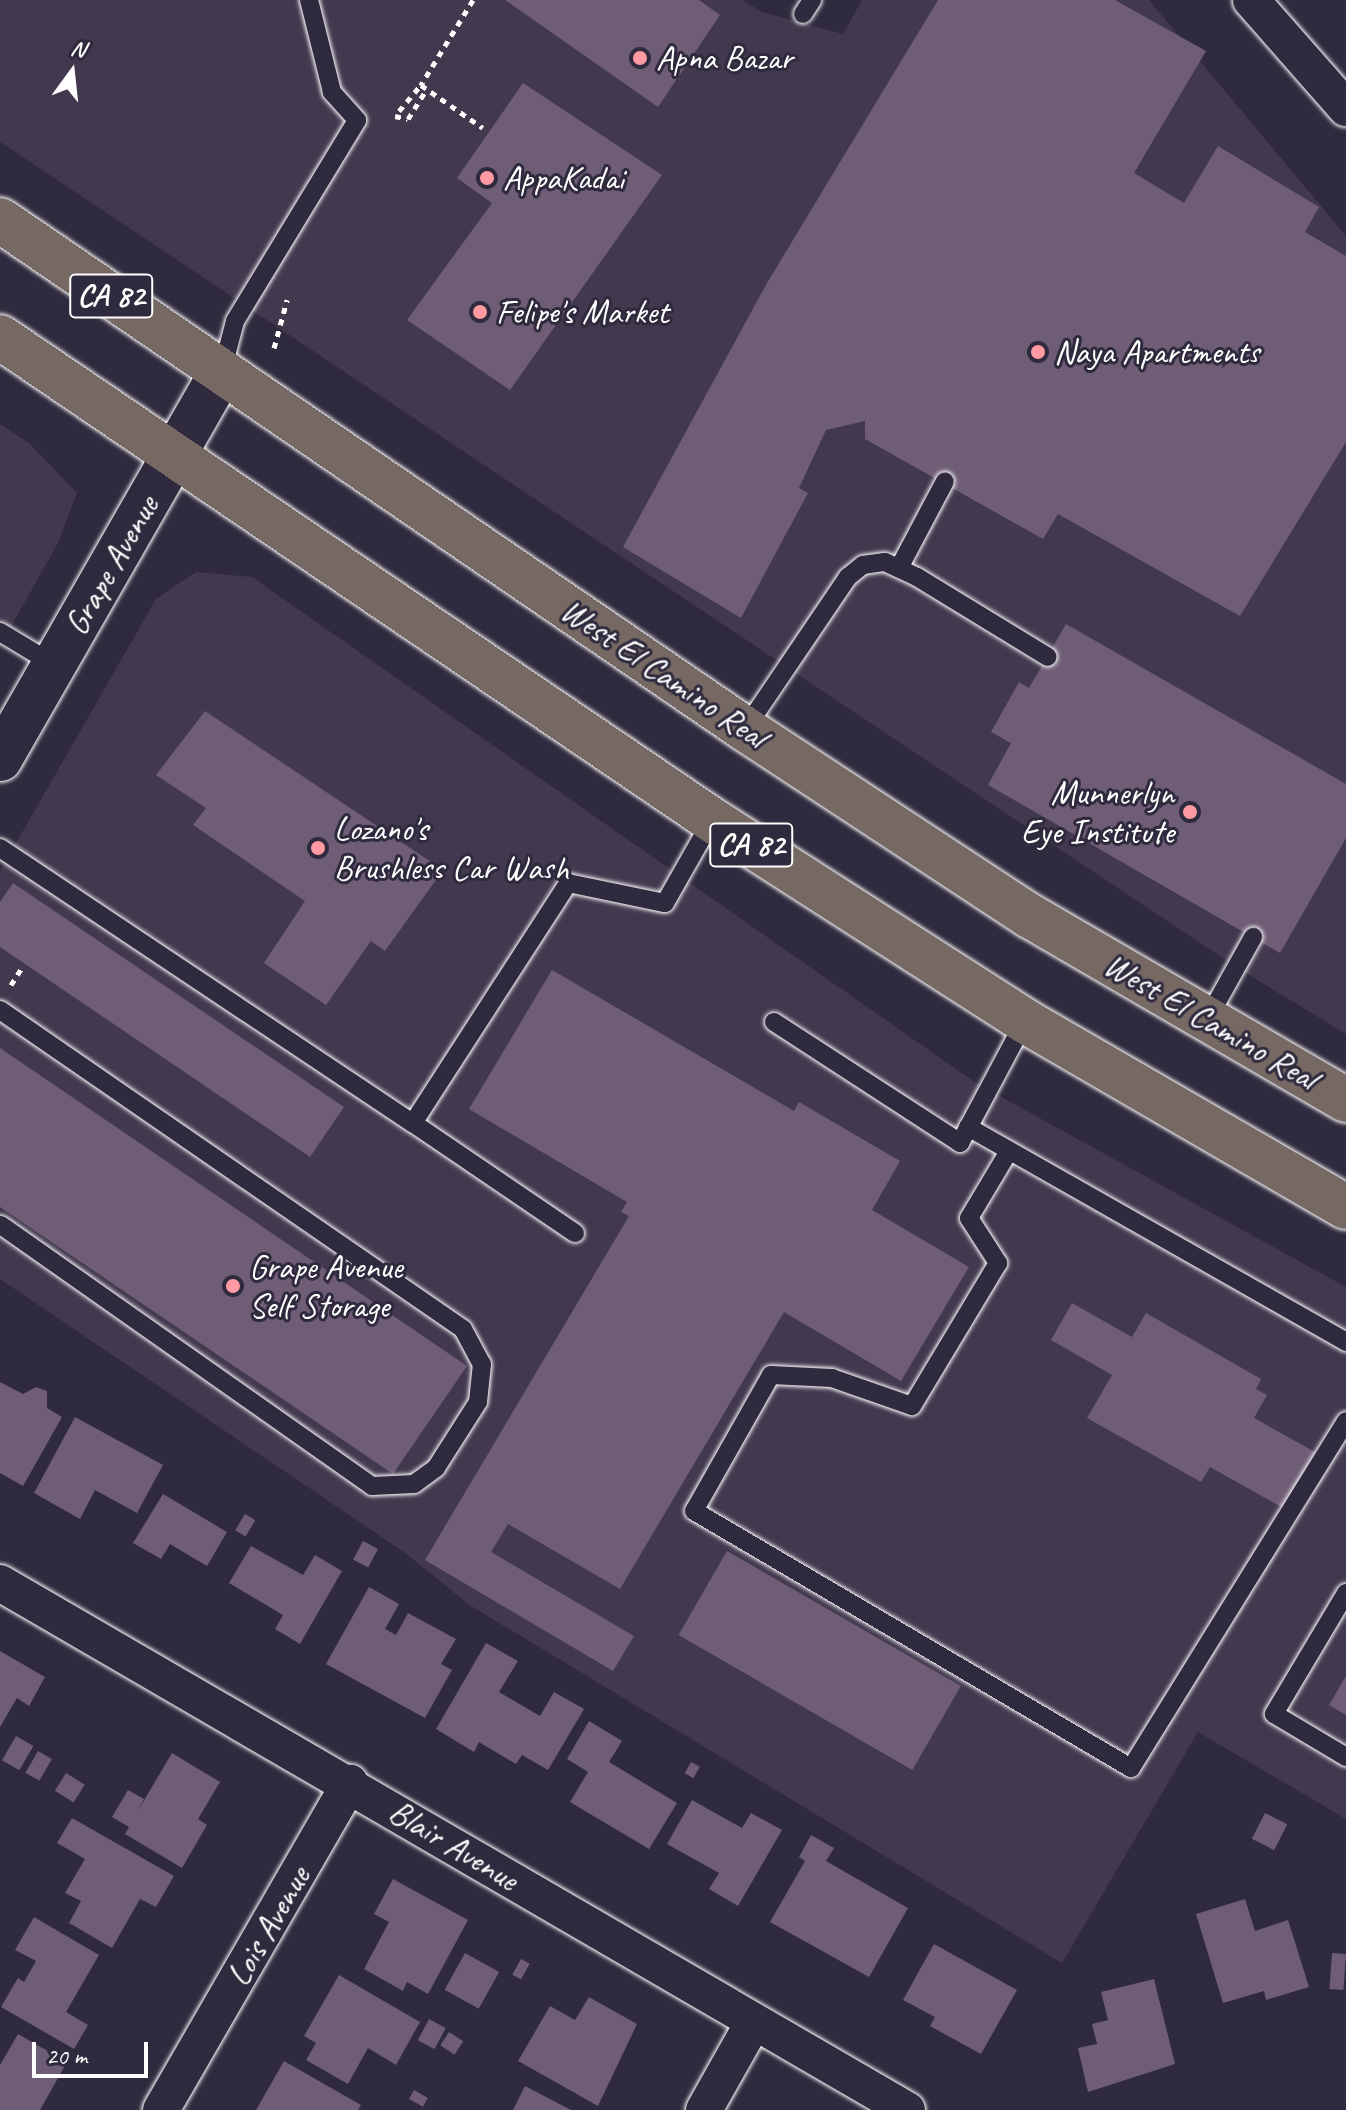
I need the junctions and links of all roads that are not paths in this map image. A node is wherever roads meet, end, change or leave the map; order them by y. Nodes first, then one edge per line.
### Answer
1 (309, 0) edge
2 (1251, 0) edge
3 (1346, 108) edge
4 (0, 220) edge
5 (0, 337) edge
6 (222, 371) junction
7 (174, 456) junction
8 (945, 481) dead end
9 (899, 568) junction
10 (0, 632) edge
11 (1048, 657) dead end
12 (55, 665) junction
13 (745, 729) junction
14 (3, 747) edge
15 (712, 820) junction
16 (0, 848) edge
17 (1253, 937) dead end
18 (0, 1010) edge
19 (1208, 1018) junction
20 (1025, 1021) junction
21 (774, 1022) dead end
22 (1346, 1100) edge
23 (413, 1123) junction
24 (968, 1127) junction
25 (1009, 1151) junction
26 (1346, 1207) edge
27 (0, 1225) edge
28 (575, 1233) dead end
29 (1346, 1342) edge
30 (1346, 1421) edge
31 (0, 1583) edge
32 (1346, 1593) edge
33 (1346, 1757) edge
34 (350, 1783) junction
35 (753, 2023) junction
36 (161, 2110) edge
37 (704, 2110) edge
38 (907, 2110) edge

1 - 6 lane
2 - 3 street
4 - 6 main road, West El Camino Real / CA 82
5 - 7 main road, CA 82
6 - 7 street, Grape Avenue
6 - 13 main road, West El Camino Real / CA 82
7 - 12 street, Grape Avenue
7 - 15 main road, CA 82
8 - 9 lane
9 - 11 lane
9 - 13 lane
10 - 12 lane
12 - 14 street, Grape Avenue
13 - 19 main road, West El Camino Real / CA 82
15 - 20 main road, CA 82
15 - 23 lane
16 - 23 lane
17 - 19 lane
18 - 27 lane
19 - 22 main road, West El Camino Real / CA 82
20 - 24 lane
20 - 26 main road, CA 82
21 - 24 lane
23 - 28 lane
24 - 25 lane
25 - 29 lane
25 - 30 lane
31 - 34 street, Blair Avenue
32 - 33 lane
34 - 35 street, Blair Avenue
34 - 36 street, Lois Avenue
35 - 37 street
35 - 38 street, Blair Avenue

